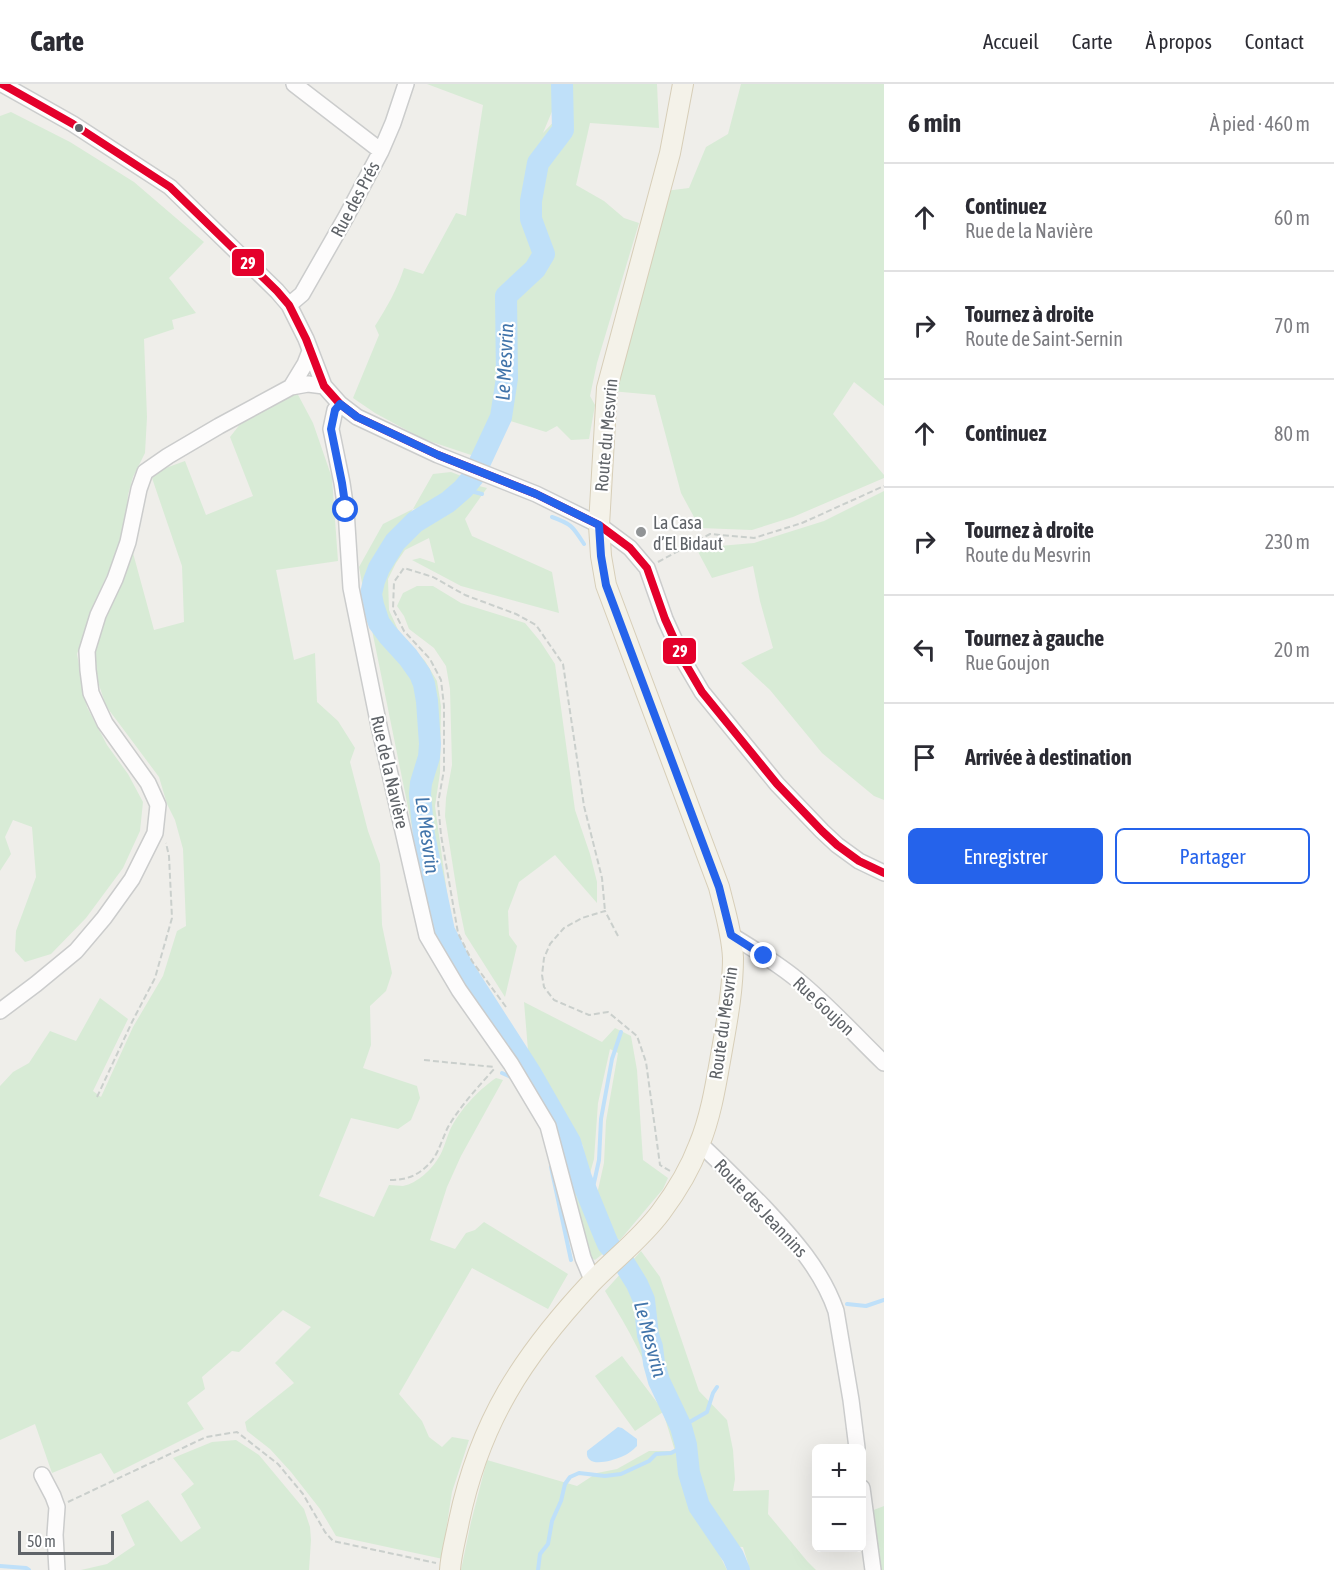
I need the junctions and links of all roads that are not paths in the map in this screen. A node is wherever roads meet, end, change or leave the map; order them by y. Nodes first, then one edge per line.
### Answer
1 (2, 84) edge
2 (294, 84) edge
3 (406, 84) edge
4 (683, 84) edge
5 (381, 151) junction
6 (289, 305) junction
7 (310, 351) junction
8 (324, 386) junction
9 (291, 387) junction
10 (340, 404) junction
11 (599, 525) junction
12 (884, 873) edge
13 (731, 935) junction
14 (0, 1011) edge
15 (884, 1063) edge
16 (700, 1144) junction
17 (599, 1275) junction
18 (856, 1444) edge
19 (42, 1475) dead end
20 (862, 1498) edge
21 (450, 1568) edge
22 (57, 1570) edge
23 (873, 1570) edge

1 - 6 street
2 - 5 street
3 - 5 street, Rue des Prés
4 - 11 main road, Route du Mesvrin
5 - 6 street, Rue des Prés
6 - 7 street
7 - 8 street
7 - 9 street
8 - 9 street
8 - 10 street
9 - 14 street
10 - 11 street
10 - 17 street, Rue de la Navière
11 - 12 street
11 - 13 main road, Route du Mesvrin
13 - 15 street, Rue Goujon
13 - 16 main road, Route du Mesvrin
16 - 17 main road, Route du Mesvrin
16 - 18 street, Route des Jeannins
17 - 21 main road, Route du Mesvrin
19 - 22 street
20 - 23 street

